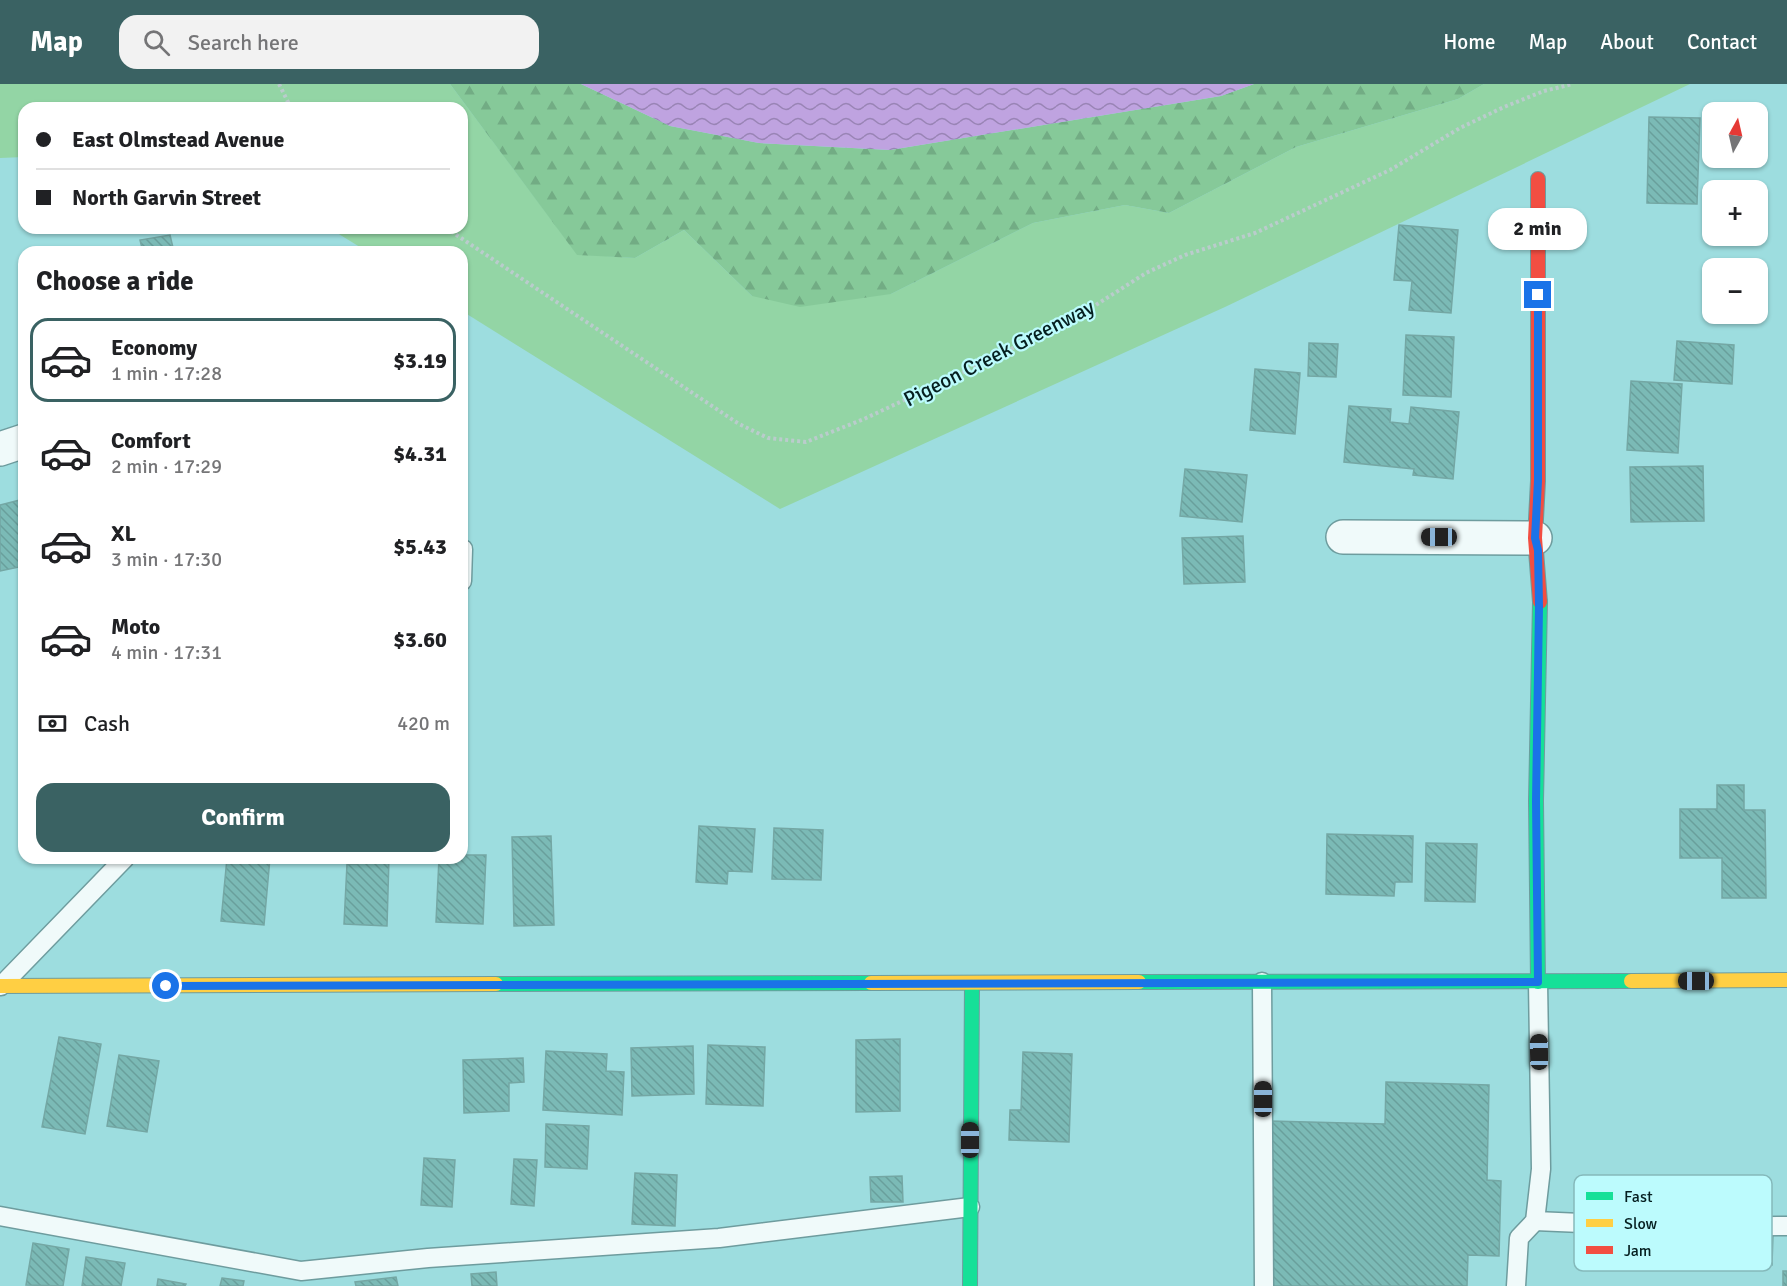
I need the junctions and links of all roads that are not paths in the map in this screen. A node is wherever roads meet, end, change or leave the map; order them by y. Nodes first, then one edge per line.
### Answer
1 (1538, 179) dead end
2 (18, 443) edge
3 (0, 449) edge
4 (1343, 537) dead end
5 (1535, 538) junction
6 (119, 864) edge
7 (1787, 980) edge
8 (1262, 982) junction
9 (1538, 982) junction
10 (972, 983) junction
11 (0, 986) edge
12 (970, 1207) junction
13 (0, 1216) edge
14 (1535, 1221) junction
15 (1574, 1223) edge
16 (1772, 1226) edge
17 (1787, 1226) edge
18 (970, 1286) edge
19 (1264, 1286) edge
20 (1516, 1286) edge

1 - 5 street
2 - 3 street
4 - 5 street
5 - 9 street
6 - 11 lane
7 - 9 street
8 - 9 street
8 - 10 street
8 - 19 lane
9 - 14 lane
10 - 11 street
10 - 12 street
12 - 13 lane
12 - 18 street
14 - 15 lane
14 - 20 lane
16 - 17 lane

